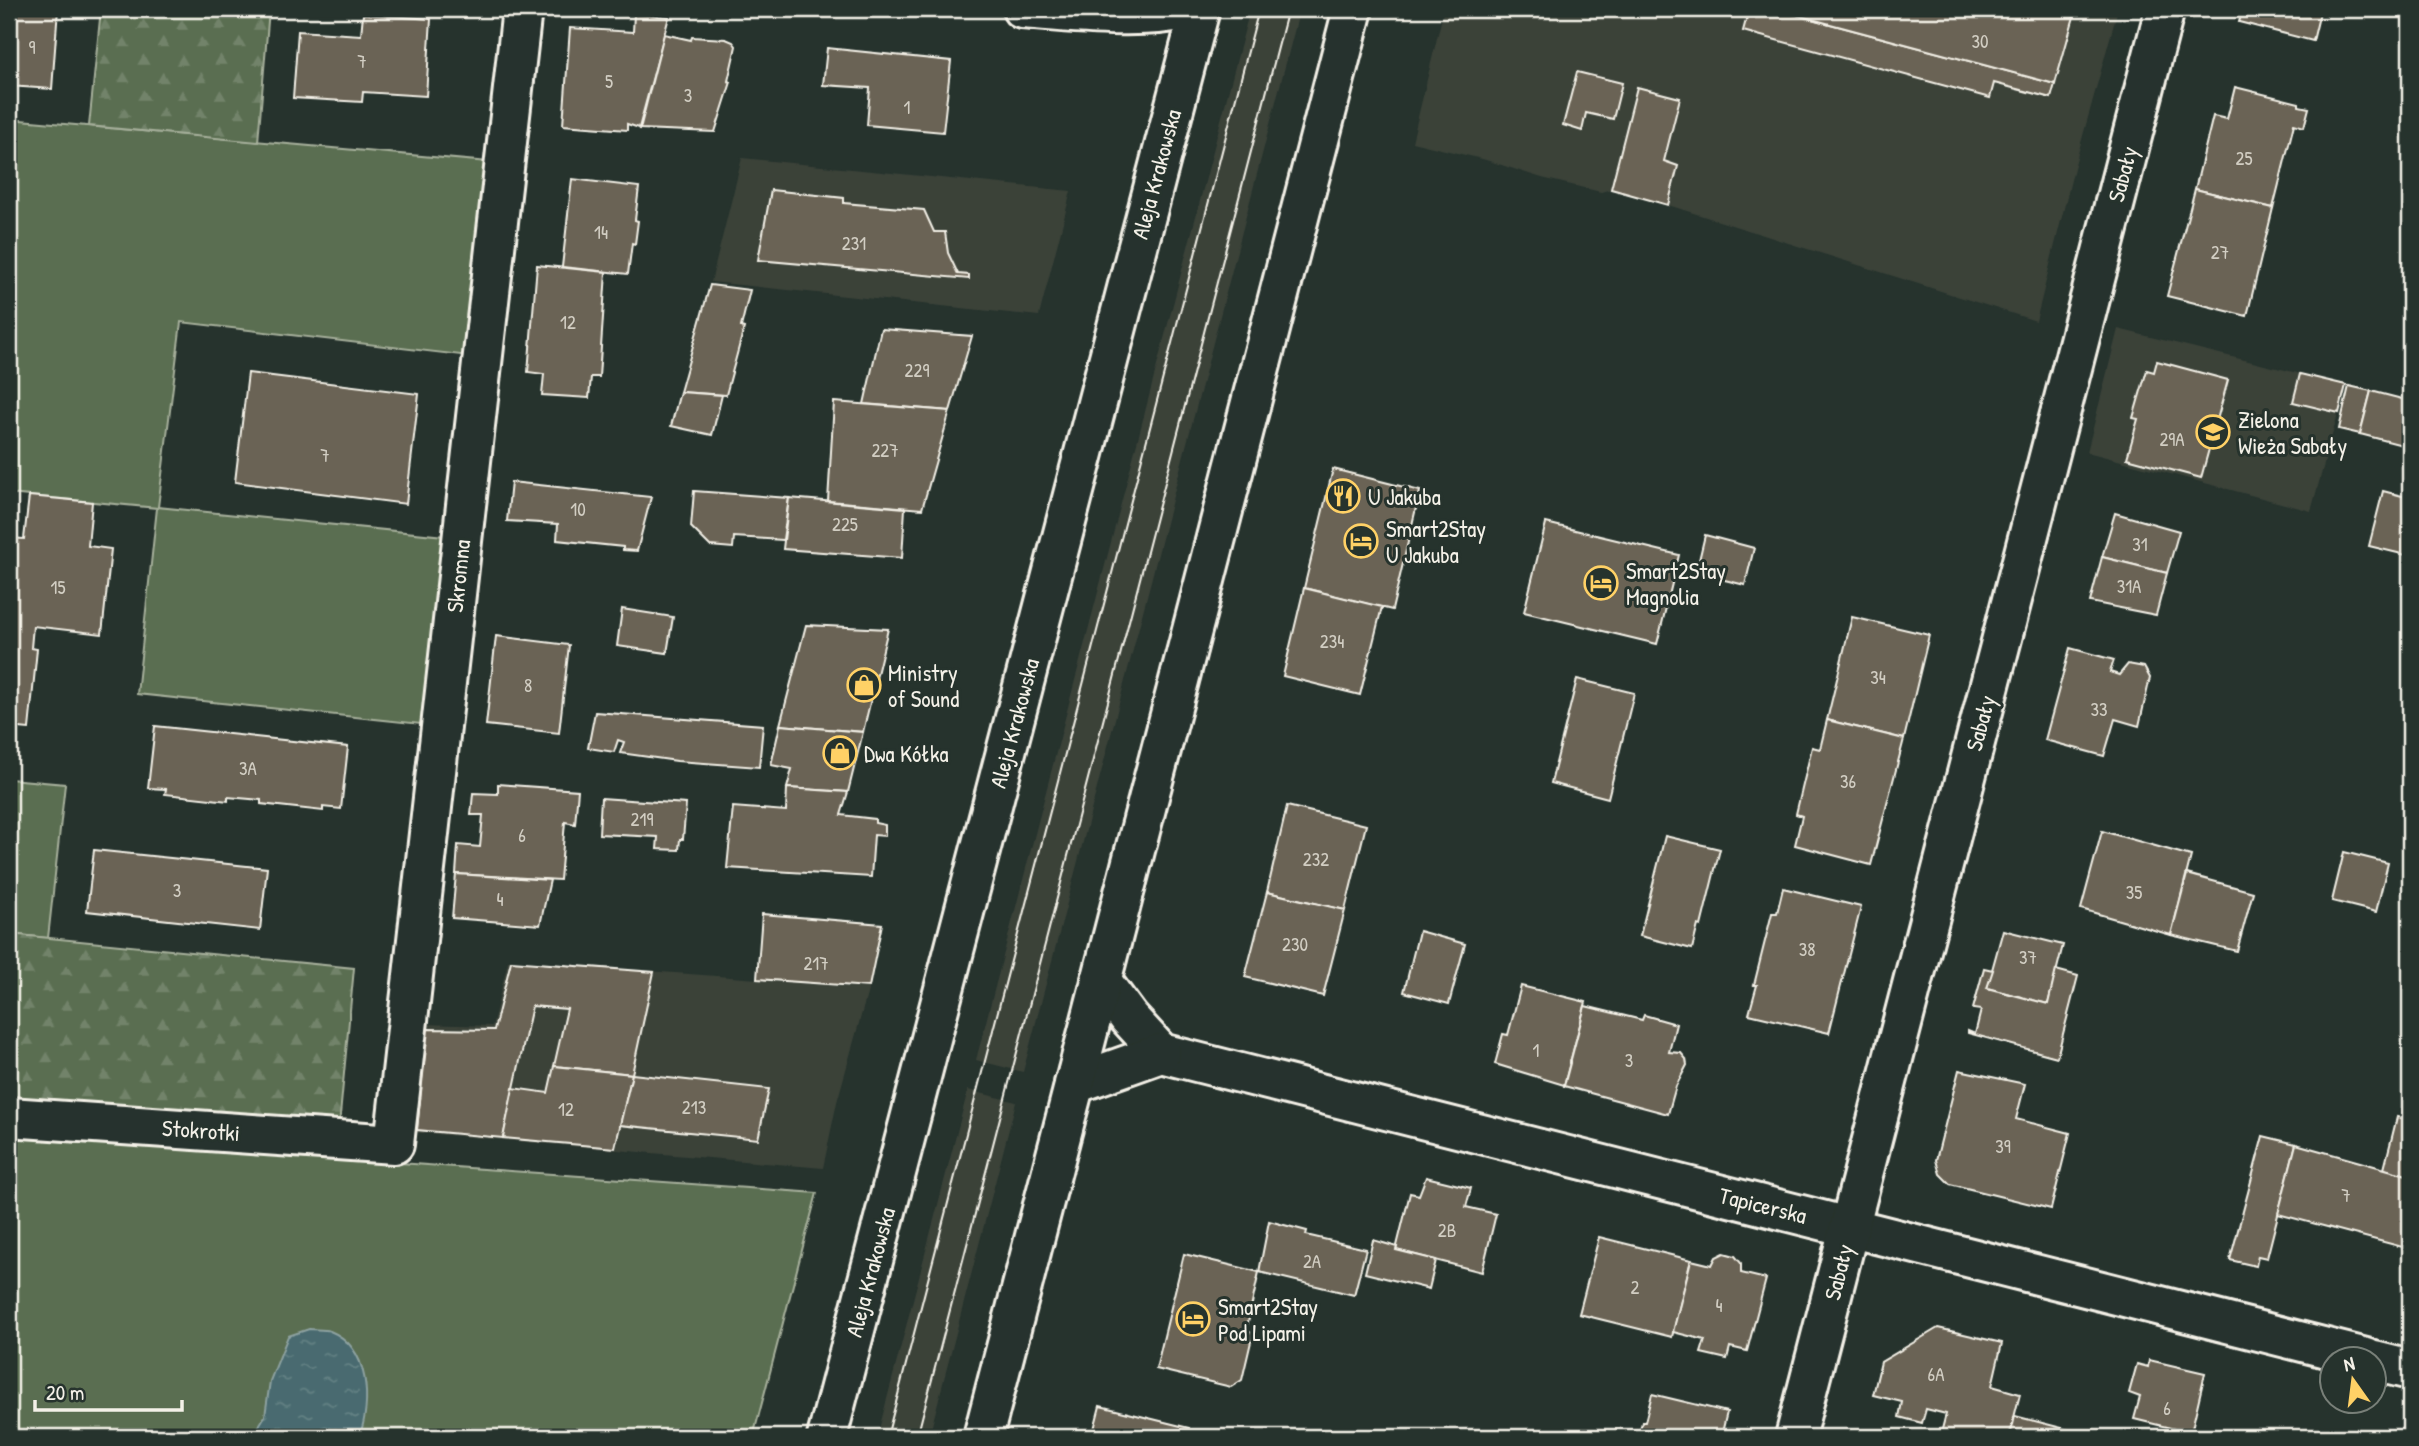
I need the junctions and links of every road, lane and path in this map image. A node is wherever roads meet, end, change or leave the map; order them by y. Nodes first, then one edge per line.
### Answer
1 (522, 9) edge
2 (1022, 9) edge
3 (1197, 9) edge
4 (1353, 9) edge
5 (2165, 9) edge
6 (1101, 980) junction
7 (1161, 1053) junction
8 (1074, 1084) junction
9 (9, 1117) edge
10 (394, 1144) joint
11 (1849, 1227) junction
12 (2318, 1347) edge
13 (2388, 1364) edge
14 (2410, 1370) edge
15 (827, 1437) edge
16 (983, 1437) edge
17 (1795, 1437) edge

1 - 10 street, Skromna
2 - 3 street
3 - 15 street, Aleja Krakowska
4 - 6 street
5 - 11 street, Sabały
6 - 7 street
6 - 8 street
7 - 8 street
7 - 11 street, Tapicerska
8 - 16 street
9 - 10 street, Stokrotki
11 - 12 street, Tapicerska
11 - 17 street, Sabały
13 - 14 street

